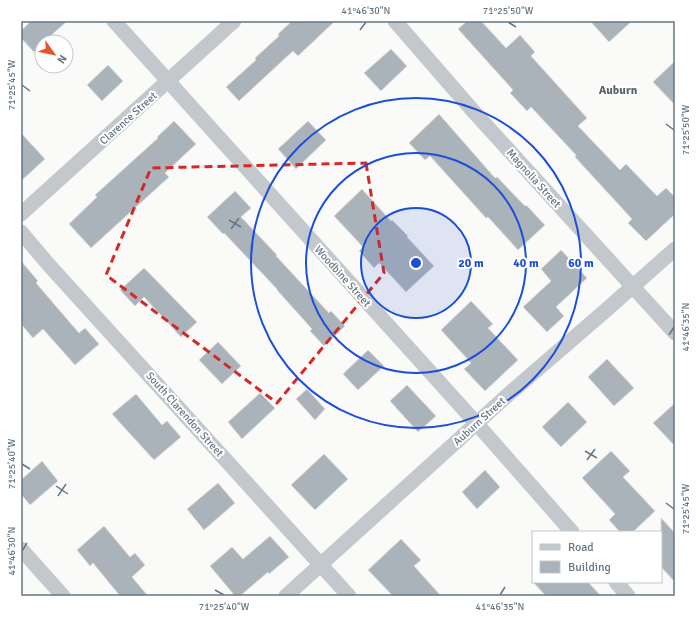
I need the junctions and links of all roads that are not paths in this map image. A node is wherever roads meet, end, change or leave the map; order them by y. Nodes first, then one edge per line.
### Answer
1 (114, 21) edge
2 (234, 21) edge
3 (395, 21) edge
4 (168, 82) junction
5 (21, 214) edge
6 (21, 232) edge
7 (675, 248) edge
8 (633, 286) junction
9 (675, 333) edge
10 (477, 424) junction
11 (571, 531) edge
12 (21, 549) edge
13 (322, 564) junction
14 (617, 583) edge
15 (63, 596) edge
16 (286, 596) edge
17 (350, 596) edge
18 (628, 596) edge

1 - 4 street, Woodbine Street
2 - 4 street, Clarence Street
3 - 8 street, Magnolia Street
4 - 5 street, Clarence Street
4 - 10 street, Woodbine Street
6 - 13 street, South Clarendon Street
7 - 8 street, Auburn Street
8 - 9 street, Magnolia Street
8 - 10 street, Auburn Street
10 - 11 street, Woodbine Street
10 - 13 street, Auburn Street
12 - 15 street
13 - 16 street, Auburn Street
13 - 17 street, South Clarendon Street
14 - 18 street

